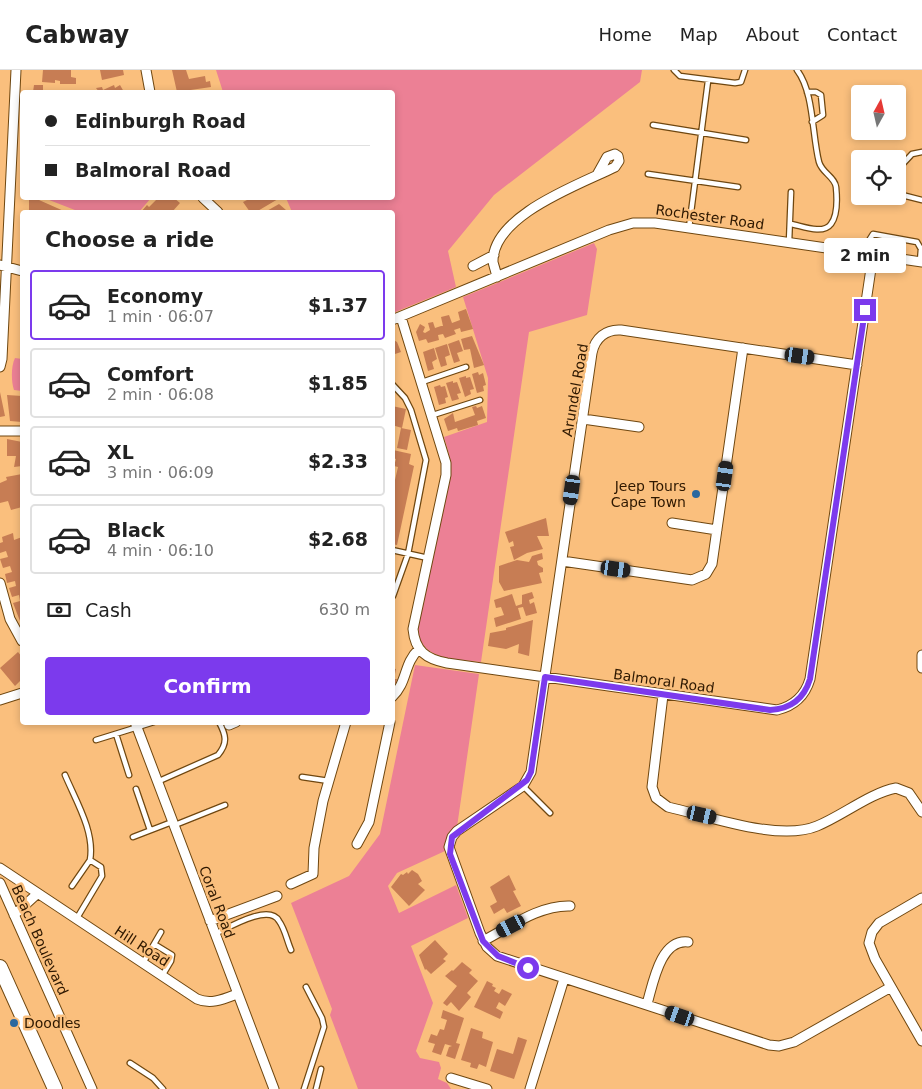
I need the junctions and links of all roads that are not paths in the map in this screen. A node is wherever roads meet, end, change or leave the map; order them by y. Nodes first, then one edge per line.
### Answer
1 (16, 70) edge
2 (146, 70) edge
3 (674, 70) edge
4 (745, 70) edge
5 (797, 70) edge
6 (708, 81) junction
7 (150, 90) edge
8 (807, 92) junction
9 (812, 122) junction
10 (653, 125) dead end
11 (701, 132) junction
12 (746, 140) dead end
13 (922, 152) edge
14 (906, 160) edge
15 (648, 174) dead end
16 (597, 175) dead end
17 (695, 181) junction
18 (738, 188) dead end
19 (791, 192) dead end
20 (906, 196) edge
21 (205, 200) edge
22 (922, 200) edge
23 (216, 210) edge
24 (791, 224) junction
25 (689, 228) junction
26 (789, 242) junction
27 (872, 254) junction
28 (494, 255) junction
29 (921, 262) edge
30 (3, 266) edge
31 (473, 266) dead end
32 (20, 270) edge
33 (497, 276) junction
34 (397, 319) edge
35 (743, 348) junction
36 (857, 365) junction
37 (0, 366) edge
38 (466, 367) dead end
39 (422, 382) junction
40 (395, 387) edge
41 (480, 400) dead end
42 (432, 416) junction
43 (582, 419) junction
44 (639, 427) dead end
45 (20, 430) edge
46 (0, 431) edge
47 (672, 523) dead end
48 (717, 530) junction
49 (395, 551) edge
50 (408, 554) junction
51 (428, 558) junction
52 (562, 561) junction
53 (1, 587) edge
54 (395, 590) edge
55 (20, 637) edge
56 (419, 650) junction
57 (922, 655) edge
58 (922, 668) edge
59 (545, 677) junction
60 (20, 693) edge
61 (395, 693) edge
62 (663, 695) junction
63 (0, 700) edge
64 (136, 725) edge
65 (220, 725) edge
66 (345, 725) edge
67 (389, 725) edge
68 (116, 734) junction
69 (96, 740) dead end
70 (65, 775) dead end
71 (129, 775) dead end
72 (302, 777) dead end
73 (330, 781) junction
74 (157, 782) junction
75 (523, 786) junction
76 (136, 789) dead end
77 (225, 805) dead end
78 (922, 812) edge
79 (550, 814) dead end
80 (173, 824) junction
81 (150, 830) junction
82 (133, 837) dead end
83 (357, 844) dead end
84 (90, 860) junction
85 (0, 868) edge
86 (0, 883) edge
87 (291, 884) dead end
88 (72, 886) dead end
89 (37, 894) junction
90 (277, 896) dead end
91 (922, 898) edge
92 (570, 906) dead end
93 (14, 915) junction
94 (76, 920) junction
95 (210, 921) junction
96 (161, 932) dead end
97 (215, 934) junction
98 (483, 941) junction
99 (688, 942) dead end
100 (154, 944) junction
101 (291, 950) dead end
102 (143, 963) junction
103 (0, 967) edge
104 (162, 976) junction
105 (564, 979) junction
106 (306, 987) dead end
107 (891, 988) junction
108 (237, 994) junction
109 (647, 1004) junction
110 (922, 1041) edge
111 (130, 1063) dead end
112 (321, 1069) dead end
113 (451, 1078) dead end
114 (55, 1089) edge
115 (92, 1089) edge
116 (163, 1089) edge
117 (274, 1089) edge
118 (304, 1089) edge
119 (316, 1089) edge
120 (487, 1089) edge
121 (530, 1089) edge

1 - 30 street
2 - 7 street
3 - 6 lane
4 - 6 lane
5 - 8 lane
6 - 11 lane
8 - 9 lane
8 - 9 lane
9 - 24 lane
10 - 11 lane
11 - 12 lane
11 - 17 lane
13 - 14 lane
15 - 17 lane
16 - 28 street
17 - 18 lane
17 - 25 lane
19 - 24 lane
20 - 22 lane
21 - 23 street
24 - 26 lane
25 - 26 street, Rochester Road
25 - 33 street, Rochester Road
26 - 27 street, Rochester Road
27 - 29 street, Rochester Road
27 - 29 lane
27 - 36 street, Balmoral Road
28 - 31 street
28 - 33 street
30 - 32 street
30 - 37 street
33 - 34 street, Rochester Road
34 - 39 street
35 - 36 street, Arundel Road
35 - 43 street, Arundel Road
35 - 48 street
36 - 62 street, Balmoral Road
38 - 39 lane
39 - 42 street
40 - 50 lane
41 - 42 lane
42 - 51 street
43 - 44 street
43 - 52 street, Arundel Road
45 - 46 street
47 - 48 street
48 - 52 street
49 - 50 lane
50 - 51 lane
50 - 54 lane
51 - 56 street
52 - 59 street, Arundel Road
53 - 55 street
56 - 59 street, Balmoral Road
56 - 61 street
57 - 58 street
59 - 62 street, Balmoral Road
59 - 75 street, Arundel Road
60 - 63 street
62 - 78 street
64 - 68 lane
64 - 74 street, Coral Road
65 - 74 lane
66 - 73 street
67 - 83 street
68 - 69 lane
68 - 71 lane
70 - 84 lane
72 - 73 lane
73 - 87 street
74 - 80 street, Coral Road
75 - 79 lane
75 - 98 street
76 - 81 lane
77 - 80 lane
80 - 81 lane
80 - 95 street, Coral Road
81 - 82 lane
84 - 88 lane
84 - 94 lane
85 - 89 street, Hill Road
86 - 93 street, Beach Boulevard
89 - 93 street
89 - 94 street, Hill Road
90 - 95 street
91 - 107 street
92 - 98 street
93 - 115 street, Beach Boulevard
94 - 102 street, Hill Road
95 - 97 street, Coral Road
96 - 100 lane
97 - 101 lane
97 - 108 street, Coral Road
98 - 105 street
99 - 109 street
100 - 102 lane
100 - 104 lane
102 - 104 street, Hill Road
103 - 114 main road
104 - 108 street, Hill Road
105 - 109 street
105 - 121 street
106 - 118 lane
107 - 109 street
107 - 110 street
108 - 117 street, Coral Road
111 - 116 lane
112 - 119 lane
113 - 120 street

